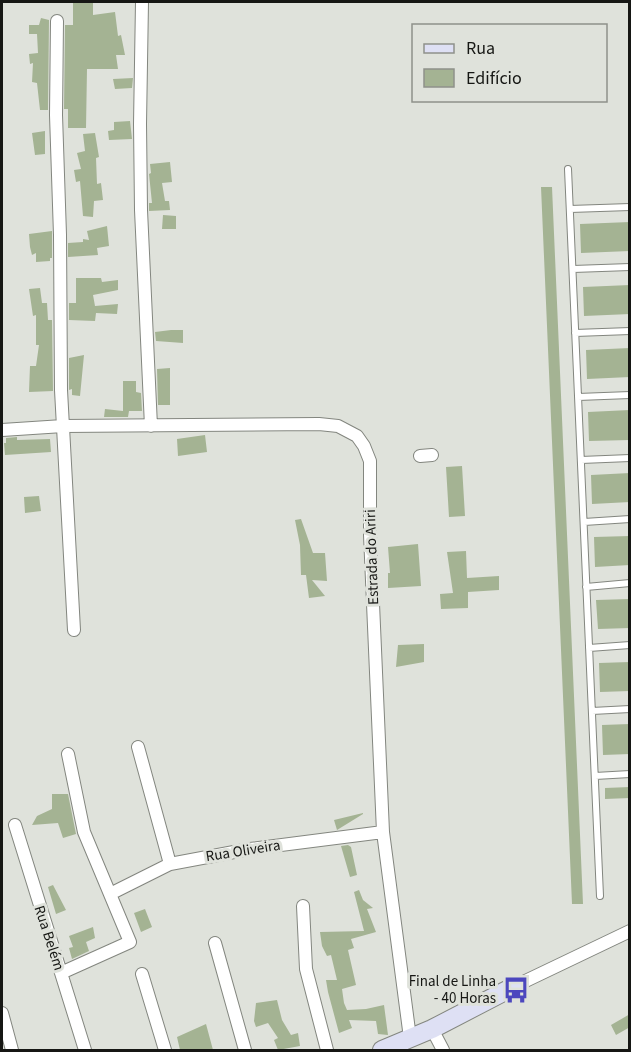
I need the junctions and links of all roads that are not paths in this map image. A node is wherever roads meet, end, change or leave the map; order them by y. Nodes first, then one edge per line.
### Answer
1 (142, 2) edge
2 (57, 21) dead end
3 (568, 169) dead end
4 (630, 207) edge
5 (570, 209) junction
6 (630, 267) edge
7 (573, 269) junction
8 (630, 331) edge
9 (575, 333) junction
10 (630, 395) edge
11 (578, 397) junction
12 (63, 426) junction
13 (151, 426) junction
14 (2, 430) edge
15 (630, 458) edge
16 (581, 460) junction
17 (630, 519) edge
18 (584, 522) junction
19 (630, 584) edge
20 (586, 587) junction
21 (74, 630) dead end
22 (630, 645) edge
23 (589, 648) junction
24 (630, 709) edge
25 (592, 711) junction
26 (138, 747) dead end
27 (68, 754) dead end
28 (630, 774) edge
29 (595, 777) junction
30 (15, 825) dead end
31 (383, 832) junction
32 (170, 864) junction
33 (110, 894) junction
34 (600, 896) dead end
35 (303, 906) dead end
36 (630, 931) edge
37 (216, 943) dead end
38 (61, 973) junction
39 (142, 974) dead end
40 (515, 987) joint
41 (2, 1013) edge
42 (432, 1029) junction
43 (410, 1038) junction
44 (12, 1050) edge
45 (85, 1050) edge
46 (165, 1050) edge
47 (245, 1050) edge
48 (327, 1050) edge
49 (382, 1050) edge
50 (443, 1050) edge

1 - 13 street
2 - 12 street
3 - 5 lane
4 - 5 lane
5 - 7 lane
6 - 7 lane
7 - 9 lane
8 - 9 lane
9 - 11 lane
10 - 11 lane
11 - 16 lane
12 - 13 street, Estrada do Ariri
12 - 14 street, Estrada do Ariri
12 - 21 street
13 - 31 street, Estrada do Ariri
15 - 16 lane
16 - 18 lane
17 - 18 lane
18 - 20 lane
19 - 20 lane
20 - 23 lane
22 - 23 lane
23 - 25 lane
24 - 25 lane
25 - 29 lane
26 - 32 street
27 - 33 street
28 - 29 lane
29 - 34 lane
30 - 38 street, Rua Belém
31 - 32 street, Rua Oliveira
31 - 43 street, Estrada do Ariri
32 - 33 street, Rua Oliveira
33 - 38 street
35 - 48 street
36 - 40 street
37 - 47 street
38 - 45 street, Rua Belém
39 - 46 street
40 - 42 main road
41 - 44 street
42 - 43 main road
42 - 50 street
43 - 49 main road

